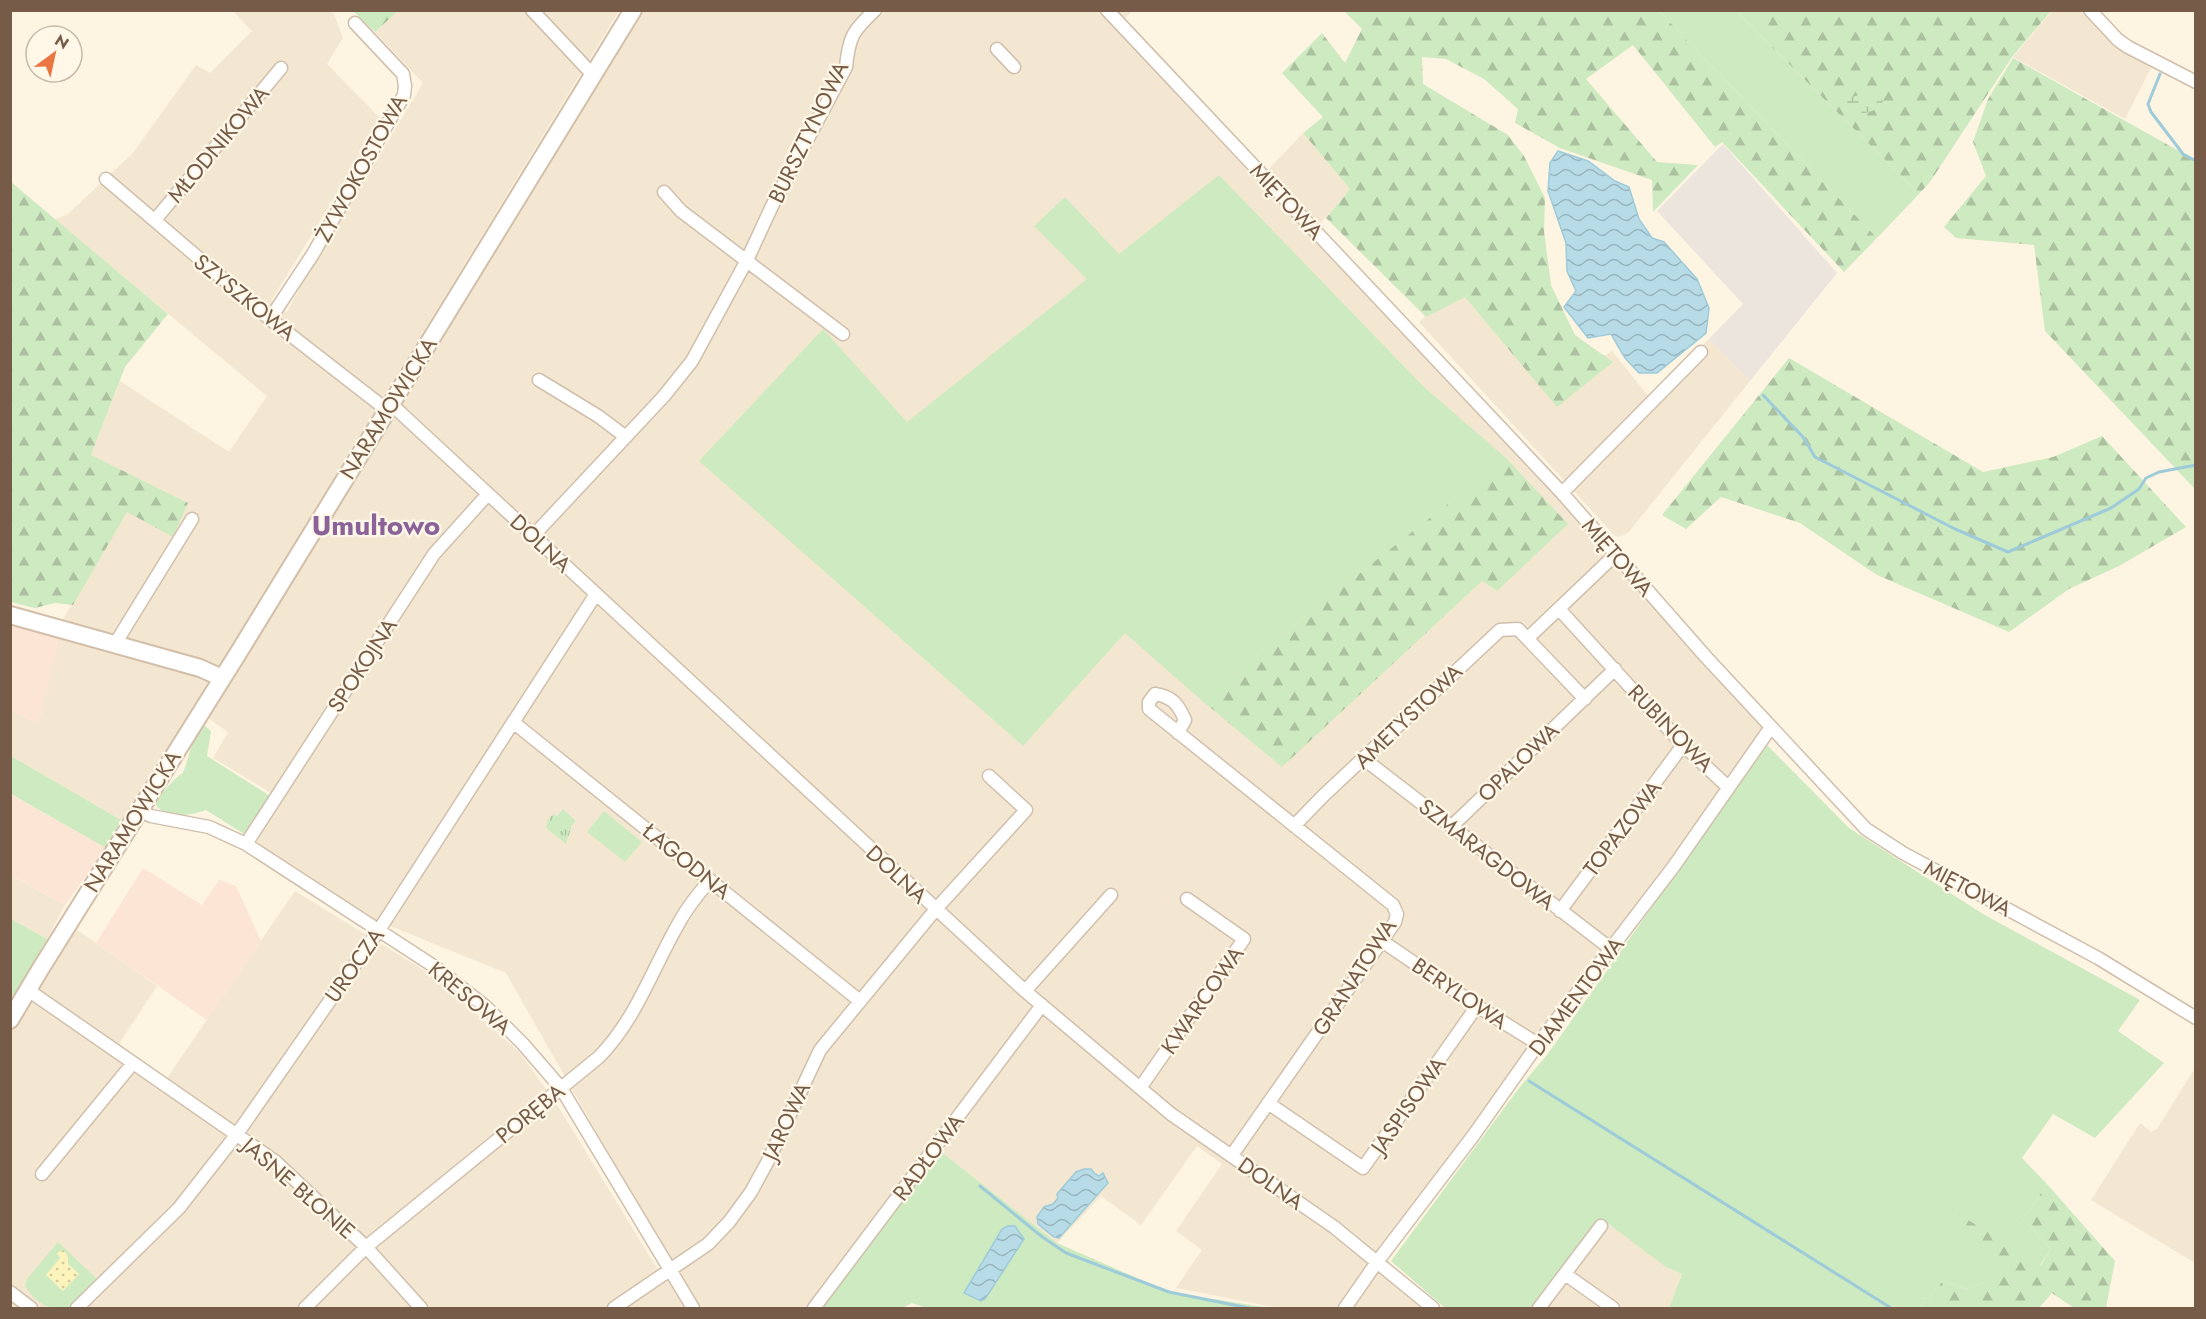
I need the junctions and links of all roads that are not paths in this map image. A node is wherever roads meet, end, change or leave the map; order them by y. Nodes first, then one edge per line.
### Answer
1 (532, 10) edge
2 (633, 10) edge
3 (875, 10) edge
4 (1107, 10) edge
5 (2090, 10) edge
6 (355, 23) dead end
7 (997, 49) dead end
8 (1014, 67) dead end
9 (281, 68) dead end
10 (593, 75) junction
11 (2196, 82) edge
12 (105, 179) dead end
13 (664, 192) dead end
14 (155, 220) junction
15 (747, 260) junction
16 (270, 319) junction
17 (843, 334) dead end
18 (1701, 352) dead end
19 (539, 380) dead end
20 (389, 407) junction
21 (626, 437) junction
22 (1562, 493) junction
23 (488, 494) junction
24 (192, 519) dead end
25 (533, 536) junction
26 (1616, 554) junction
27 (597, 594) junction
28 (1559, 609) junction
29 (10, 615) edge
30 (1528, 638) junction
31 (115, 644) junction
32 (1615, 669) junction
33 (222, 678) junction
34 (1585, 699) junction
35 (513, 722) junction
36 (1771, 727) junction
37 (1178, 733) dead end
38 (1683, 745) junction
39 (1364, 759) junction
40 (989, 776) dead end
41 (1728, 787) junction
42 (139, 810) junction
43 (1294, 826) junction
44 (1452, 826) junction
45 (246, 844) junction
46 (710, 880) junction
47 (1111, 895) dead end
48 (1187, 898) dead end
49 (936, 909) junction
50 (1560, 910) junction
51 (379, 930) junction
52 (1382, 941) junction
53 (1611, 949) junction
54 (28, 990) junction
55 (1025, 992) junction
56 (860, 1001) junction
57 (1042, 1005) junction
58 (1477, 1006) junction
59 (2196, 1018) edge
60 (10, 1020) edge
61 (1538, 1044) junction
62 (133, 1063) junction
63 (561, 1088) junction
64 (1140, 1088) junction
65 (1268, 1103) junction
66 (237, 1134) junction
67 (1232, 1155) junction
68 (42, 1174) dead end
69 (1601, 1226) dead end
70 (366, 1247) junction
71 (1377, 1262) junction
72 (669, 1271) junction
73 (1565, 1274) junction
74 (10, 1292) edge
75 (31, 1308) edge
76 (76, 1308) edge
77 (305, 1308) edge
78 (421, 1308) edge
79 (614, 1308) edge
80 (693, 1308) edge
81 (814, 1308) edge
82 (1345, 1308) edge
83 (1433, 1308) edge
84 (1539, 1308) edge
85 (1613, 1308) edge

1 - 10 street
2 - 10 street, NARAMOWICKA
3 - 15 street, BURSZTYNOWA
4 - 22 street, MIĘTOWA
5 - 11 street
6 - 16 street, ŻYWOKOSTOWA
7 - 8 street
9 - 14 street, MŁODNIKOWA
10 - 20 street, NARAMOWICKA
12 - 14 street, SZYSZKOWA
13 - 15 street
14 - 16 street, SZYSZKOWA
15 - 17 street
15 - 21 street, BURSZTYNOWA
16 - 20 street, SZYSZKOWA
18 - 22 street
19 - 21 street
20 - 23 street, DOLNA
20 - 33 street, NARAMOWICKA
21 - 25 street, BURSZTYNOWA
22 - 26 street, MIĘTOWA
23 - 25 street, DOLNA
23 - 45 street, SPOKOJNA
24 - 31 street
25 - 27 street, DOLNA
26 - 28 street
26 - 36 street, MIĘTOWA
27 - 35 street, UROCZA
27 - 49 street, DOLNA
28 - 30 street
28 - 32 street, RUBINOWA
29 - 31 street
30 - 34 street
30 - 39 street, AMETYSTOWA
31 - 33 street
32 - 34 street, RUBINOWA
32 - 38 street, RUBINOWA
33 - 42 street, NARAMOWICKA
34 - 44 street, OPALOWA
35 - 46 street, ŁAGODNA
35 - 51 street, UROCZA
36 - 41 street, DIAMENTOWA
36 - 59 street, MIĘTOWA
37 - 43 street, GRANATOWA
38 - 41 street, RUBINOWA
38 - 50 street, TOPAZOWA
39 - 43 street, AMETYSTOWA
39 - 44 street, SZMARAGDOWA
40 - 49 street, JAROWA
41 - 53 street, DIAMENTOWA
42 - 45 street, KRESOWA
42 - 54 street, NARAMOWICKA
43 - 52 street, GRANATOWA
44 - 50 street, SZMARAGDOWA
45 - 51 street, KRESOWA
46 - 56 street, ŁAGODNA
46 - 63 street, PORĘBA
47 - 55 street
48 - 64 street, KWARCOWA
49 - 55 street, DOLNA
49 - 56 street, JAROWA
50 - 53 street, SZMARAGDOWA
51 - 63 street, KRESOWA
51 - 66 street, UROCZA
52 - 58 street, BERYLOWA
52 - 65 street, GRANATOWA
53 - 61 street, DIAMENTOWA
54 - 60 street, NARAMOWICKA
54 - 62 street, JASNE BŁONIE
55 - 57 street, DOLNA
56 - 72 street, JAROWA
57 - 64 street, DOLNA
57 - 81 street, RADŁOWA
58 - 61 street, BERYLOWA
58 - 65 street, JASPISOWA
61 - 71 street, DIAMENTOWA
62 - 66 street, JASNE BŁONIE
62 - 68 street
63 - 70 street, PORĘBA
63 - 72 street, KRESOWA
64 - 67 street, DOLNA
65 - 67 street, GRANATOWA
66 - 70 street, JASNE BŁONIE
66 - 76 street, UROCZA
67 - 71 street, DOLNA
69 - 73 street
70 - 77 street, PORĘBA
70 - 78 street, JASNE BŁONIE
71 - 82 street, DIAMENTOWA
71 - 83 street, DOLNA
72 - 79 street, JAROWA
72 - 80 street, KRESOWA
73 - 84 street
73 - 85 street
74 - 75 street

